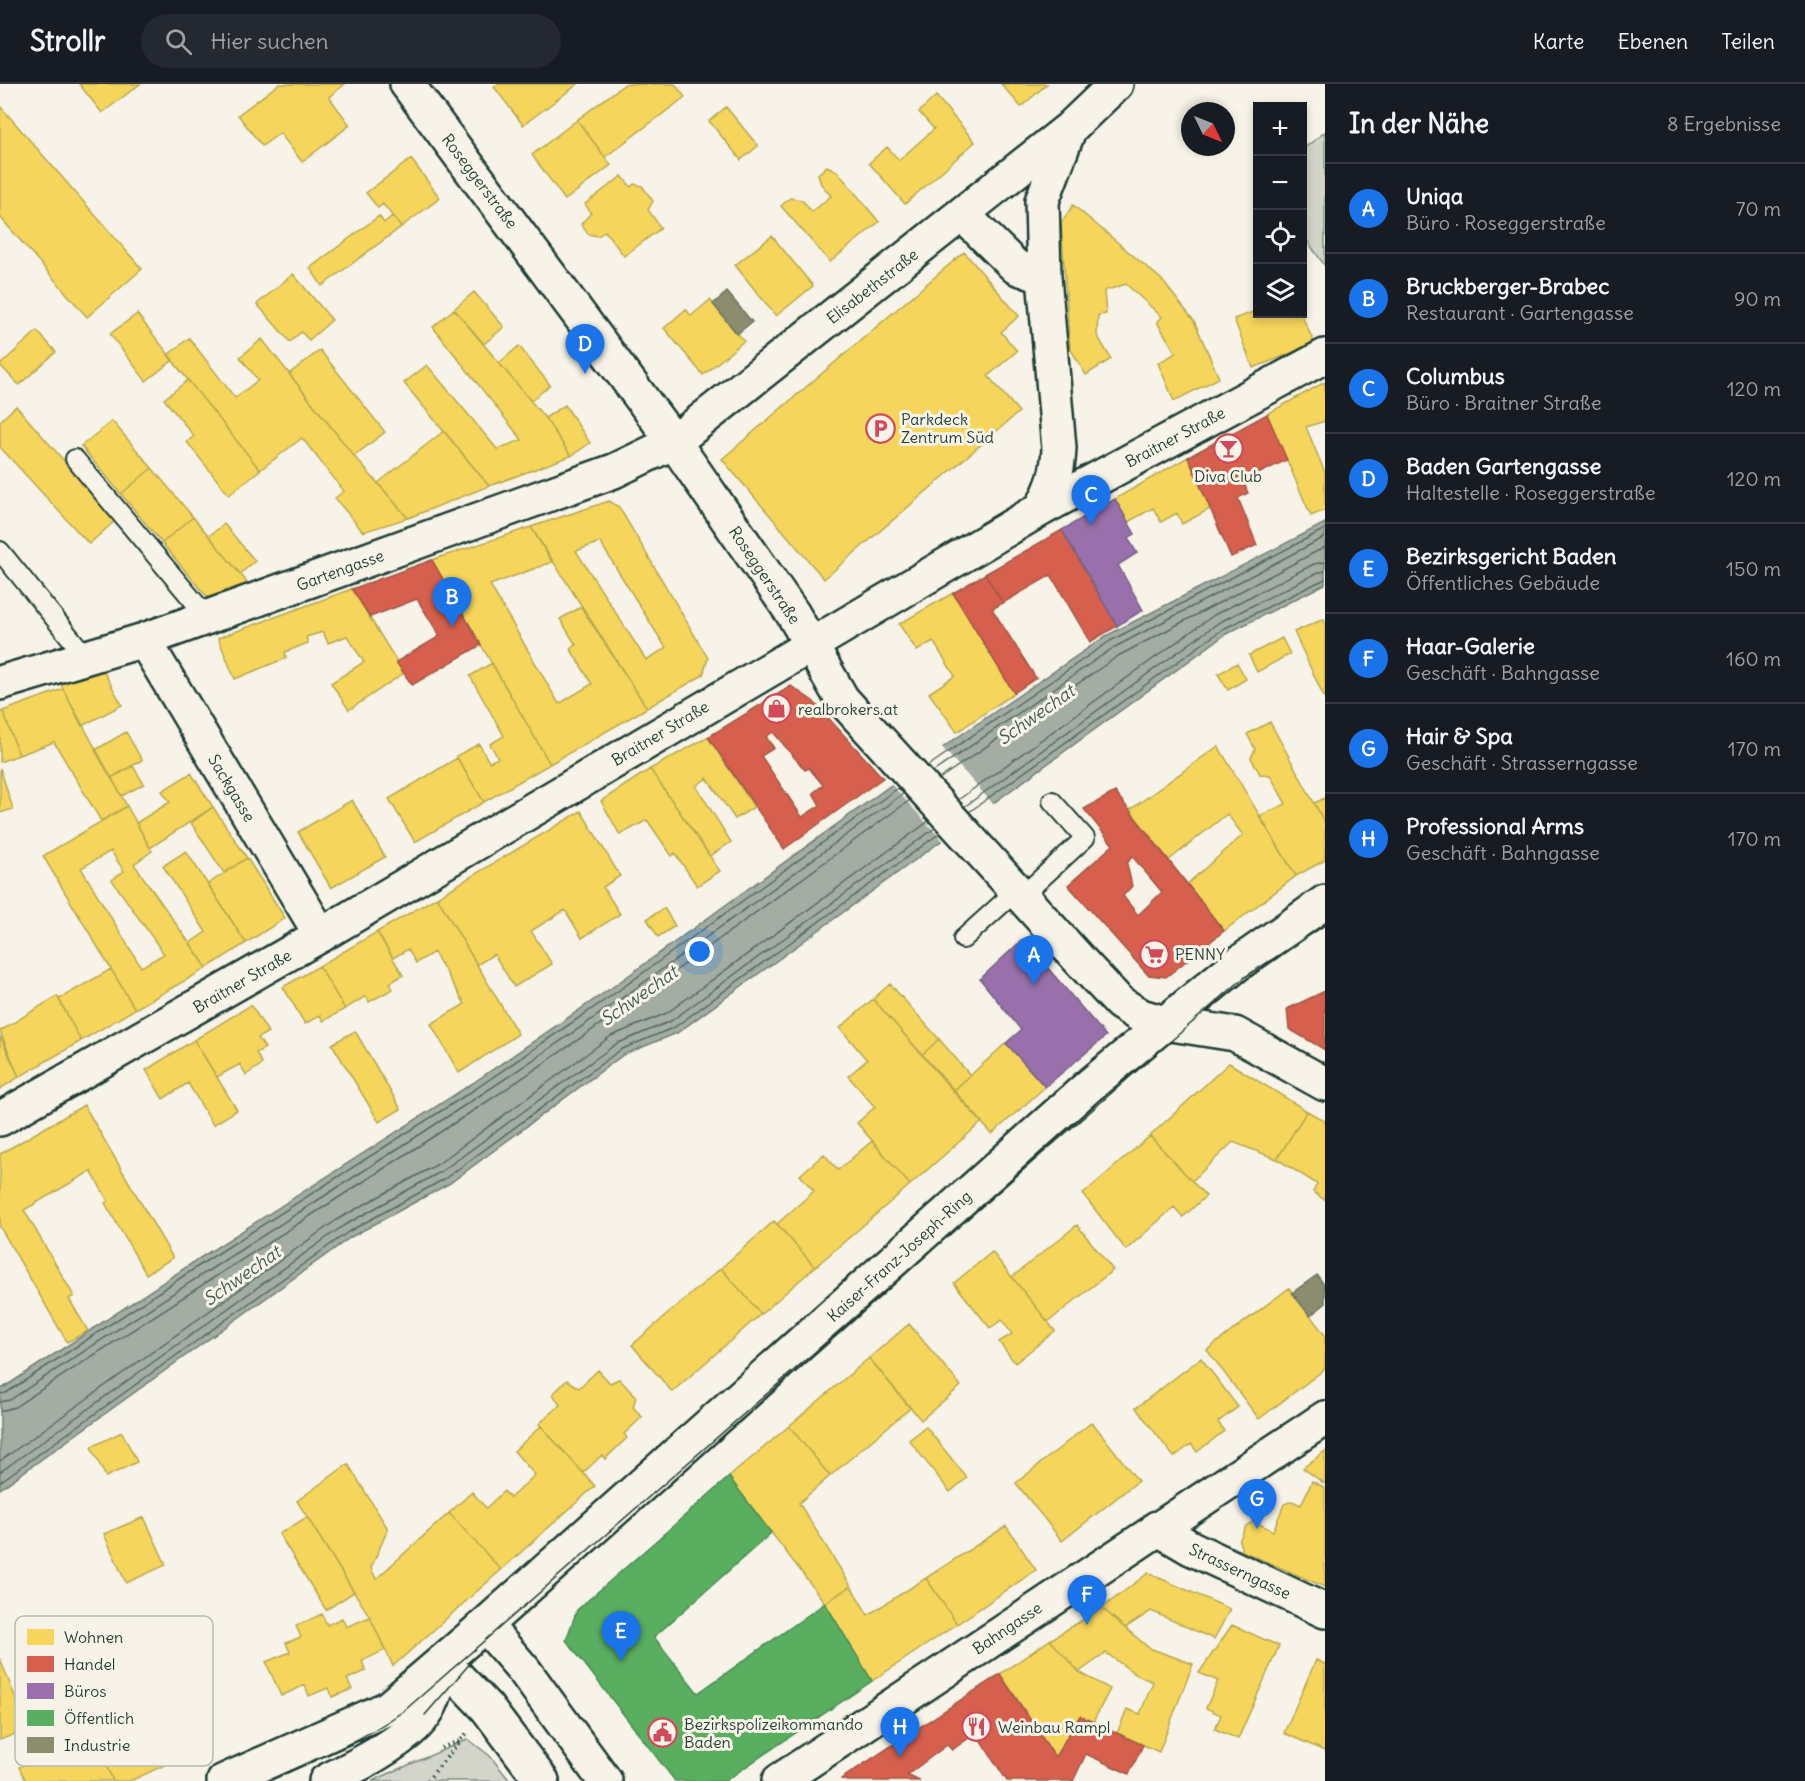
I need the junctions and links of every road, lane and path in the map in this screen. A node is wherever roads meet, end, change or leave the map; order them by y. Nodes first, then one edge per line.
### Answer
1 (407, 84) edge
2 (1116, 84) edge
3 (1069, 129) junction
4 (962, 214) junction
5 (1044, 277) junction
6 (1325, 356) edge
7 (674, 442) junction
8 (75, 459) dead end
9 (1041, 509) junction
10 (0, 551) edge
11 (207, 618) junction
12 (144, 640) junction
13 (811, 647) junction
14 (86, 657) junction
15 (0, 683) edge
16 (1052, 801) dead end
17 (1019, 893) junction
18 (1325, 902) edge
19 (321, 935) junction
20 (963, 939) dead end
21 (1165, 1023) junction
22 (1325, 1084) edge
23 (0, 1119) edge
24 (1325, 1418) edge
25 (1157, 1528) junction
26 (1325, 1611) edge
27 (485, 1626) junction
28 (443, 1662) junction
29 (470, 1729) dead end
30 (224, 1781) edge
31 (326, 1781) edge
32 (427, 1781) edge
33 (542, 1781) edge
34 (605, 1781) edge
35 (779, 1781) edge

1 - 7 street, Roseggerstraße
2 - 3 street, Elisabethstraße
3 - 4 street, Elisabethstraße
3 - 5 street, Elisabethstraße
4 - 5 street
4 - 7 street, Elisabethstraße
5 - 9 street, Elisabethstraße
6 - 9 street, Braitner Straße
7 - 11 street, Gartengasse
7 - 13 street, Roseggerstraße
8 - 11 lane
9 - 13 street, Braitner Straße
10 - 14 lane
11 - 12 street, Gartengasse
12 - 14 street, Gartengasse
12 - 19 street, Sackgasse
13 - 17 street, Roseggerstraße
13 - 19 street, Braitner Straße
14 - 15 street, Gartengasse
16 - 17 lane
17 - 20 lane
17 - 21 street, Roseggerstraße
18 - 21 street, Kaiser-Franz-Joseph-Ring
19 - 23 street, Braitner Straße
21 - 22 street, Roseggerstraße
21 - 27 street, Kaiser-Franz-Joseph-Ring
24 - 25 street, Bahngasse
25 - 26 street, Strasserngasse
25 - 35 street, Bahngasse
27 - 28 street, Kaiser-Franz-Joseph-Ring
27 - 34 street
28 - 30 street, Kaiser-Franz-Joseph-Ring
28 - 31 street
28 - 33 street
29 - 32 path

